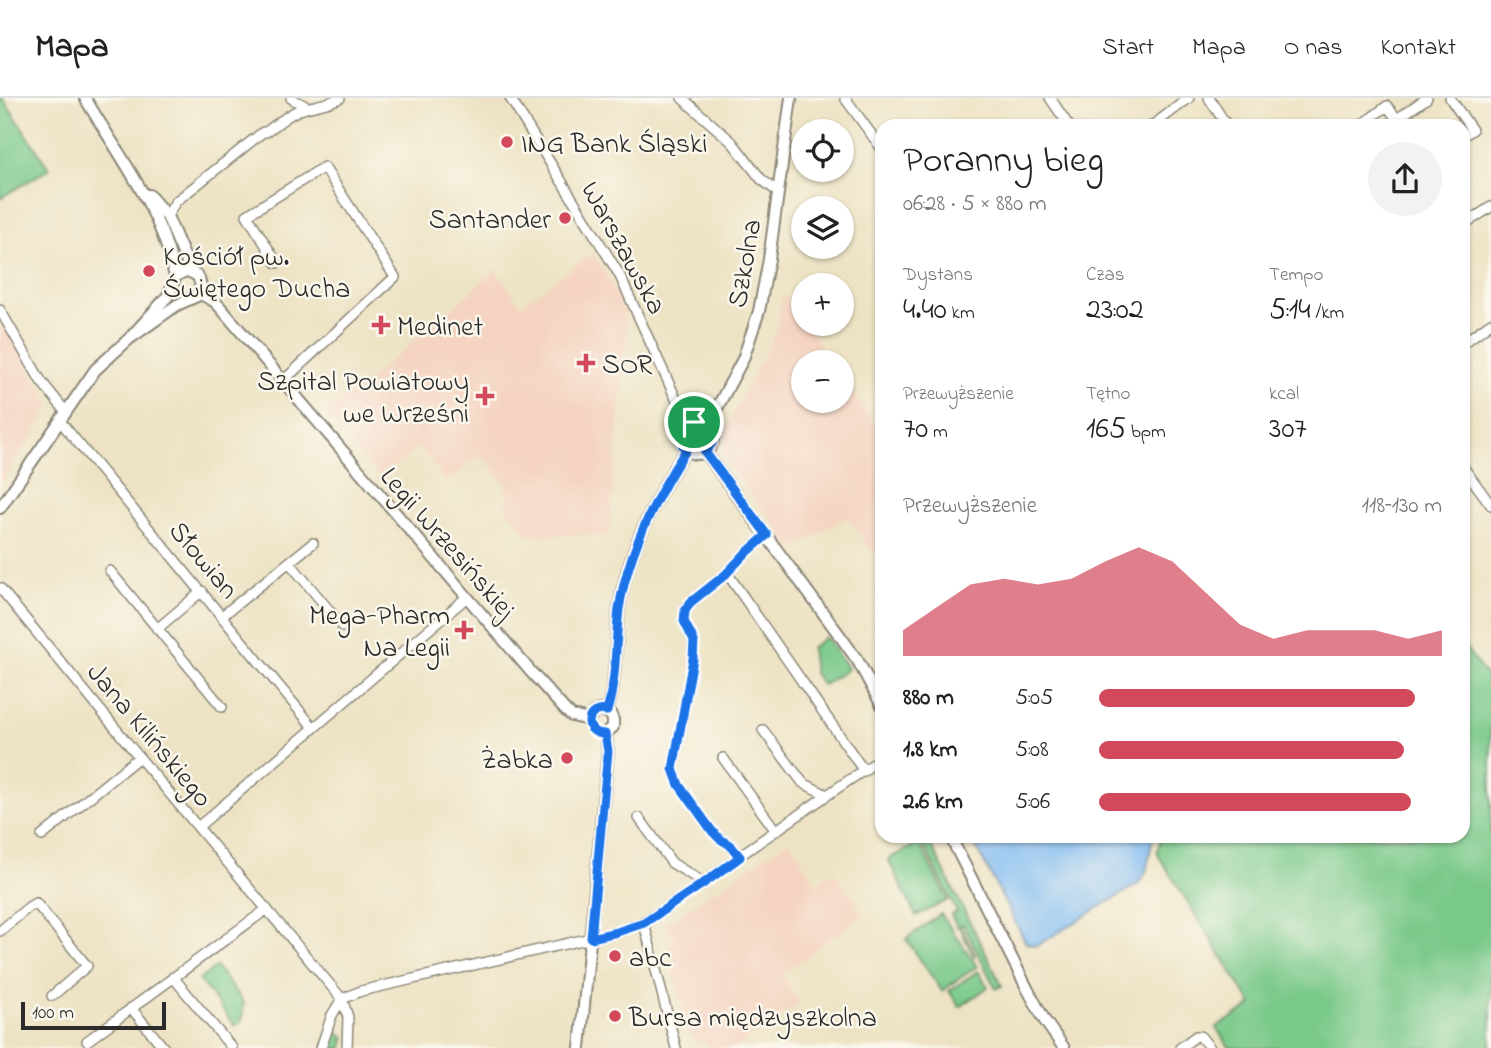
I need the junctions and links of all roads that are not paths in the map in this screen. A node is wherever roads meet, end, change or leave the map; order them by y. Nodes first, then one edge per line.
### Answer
1 (85, 98) edge
2 (291, 98) edge
3 (340, 98) edge
4 (510, 98) edge
5 (682, 98) edge
6 (791, 98) edge
7 (845, 98) edge
8 (1050, 98) edge
9 (1189, 98) edge
10 (1209, 98) edge
11 (1427, 98) edge
12 (1450, 98) edge
13 (307, 107) junction
14 (1064, 119) edge
15 (1161, 119) edge
16 (1222, 119) edge
17 (1372, 119) edge
18 (1397, 119) joint
19 (1464, 119) edge
20 (875, 139) edge
21 (139, 185) junction
22 (778, 192) junction
23 (1491, 208) edge
24 (167, 216) junction
25 (1470, 221) edge
26 (276, 263) dead end
27 (191, 272) junction
28 (174, 282) junction
29 (199, 293) junction
30 (187, 300) junction
31 (0, 310) edge
32 (1491, 323) edge
33 (1470, 338) edge
34 (129, 339) junction
35 (282, 382) junction
36 (63, 416) junction
37 (691, 423) junction
38 (706, 425) junction
39 (686, 450) junction
40 (705, 452) junction
41 (1470, 476) edge
42 (1491, 505) edge
43 (0, 509) edge
44 (767, 535) junction
45 (313, 543) dead end
46 (289, 562) junction
47 (110, 571) dead end
48 (727, 573) junction
49 (0, 588) edge
50 (202, 592) junction
51 (467, 597) junction
52 (222, 616) junction
53 (343, 627) dead end
54 (157, 629) junction
55 (875, 693) edge
56 (222, 707) dead end
57 (607, 711) junction
58 (589, 720) junction
59 (313, 727) junction
60 (763, 730) dead end
61 (605, 734) junction
62 (139, 757) junction
63 (723, 758) dead end
64 (875, 763) edge
65 (864, 771) junction
66 (827, 795) junction
67 (639, 818) dead end
68 (198, 827) junction
69 (776, 831) junction
70 (43, 836) dead end
71 (954, 843) edge
72 (740, 857) junction
73 (704, 883) junction
74 (267, 909) junction
75 (644, 923) junction
76 (0, 931) edge
77 (591, 938) junction
78 (173, 976) junction
79 (52, 996) dead end
80 (342, 999) junction
81 (131, 1008) junction
82 (88, 1041) dead end
83 (164, 1048) edge
84 (232, 1048) edge
85 (321, 1048) edge
86 (347, 1048) edge
87 (580, 1048) edge
88 (677, 1048) edge
89 (1064, 1048) edge
90 (1180, 1048) edge
91 (1209, 1048) edge

1 - 21 street
2 - 13 street
3 - 13 street
4 - 37 street, Warszawska
5 - 22 street
6 - 22 street, Szkolna
7 - 20 street
8 - 14 street
9 - 15 street
10 - 16 street
11 - 18 street
12 - 19 street
13 - 24 street
17 - 18 street
21 - 24 street
21 - 28 street
22 - 38 street, Szkolna
23 - 25 street
24 - 27 street
26 - 35 street
27 - 28 street
27 - 29 street
28 - 30 street
28 - 34 street
29 - 30 street
29 - 35 street, Legii Wrzesińskiej
30 - 34 street
31 - 36 street, Słowian
32 - 33 street
34 - 36 street
35 - 51 street, Legii Wrzesińskiej
36 - 43 street
36 - 50 street, Słowian
37 - 38 street
37 - 39 street
38 - 40 street
39 - 40 street
39 - 57 street
40 - 44 street
41 - 42 street
44 - 48 street
44 - 55 street
45 - 46 street
46 - 52 street
46 - 53 street
47 - 54 street
48 - 65 street
48 - 72 street
49 - 62 street, Jana Kilińskiego
50 - 52 street, Słowian
50 - 54 street
51 - 58 street, Legii Wrzesińskiej
51 - 59 street
52 - 59 street, Słowian
54 - 56 street
57 - 58 street
57 - 61 street
58 - 61 street
59 - 68 street
60 - 66 street
61 - 77 street
62 - 68 street, Jana Kilińskiego
62 - 70 street
63 - 69 street
64 - 65 street
65 - 66 street
66 - 69 street
67 - 73 street
68 - 74 street, Jana Kilińskiego
69 - 72 street
71 - 89 street
72 - 73 street
73 - 75 street
74 - 78 street
74 - 80 street, Jana Kilińskiego
75 - 77 street
75 - 88 street
76 - 79 street
77 - 80 street
77 - 87 street
78 - 81 street
78 - 84 street
80 - 85 street
80 - 86 street
81 - 82 street
81 - 83 street
90 - 91 street

